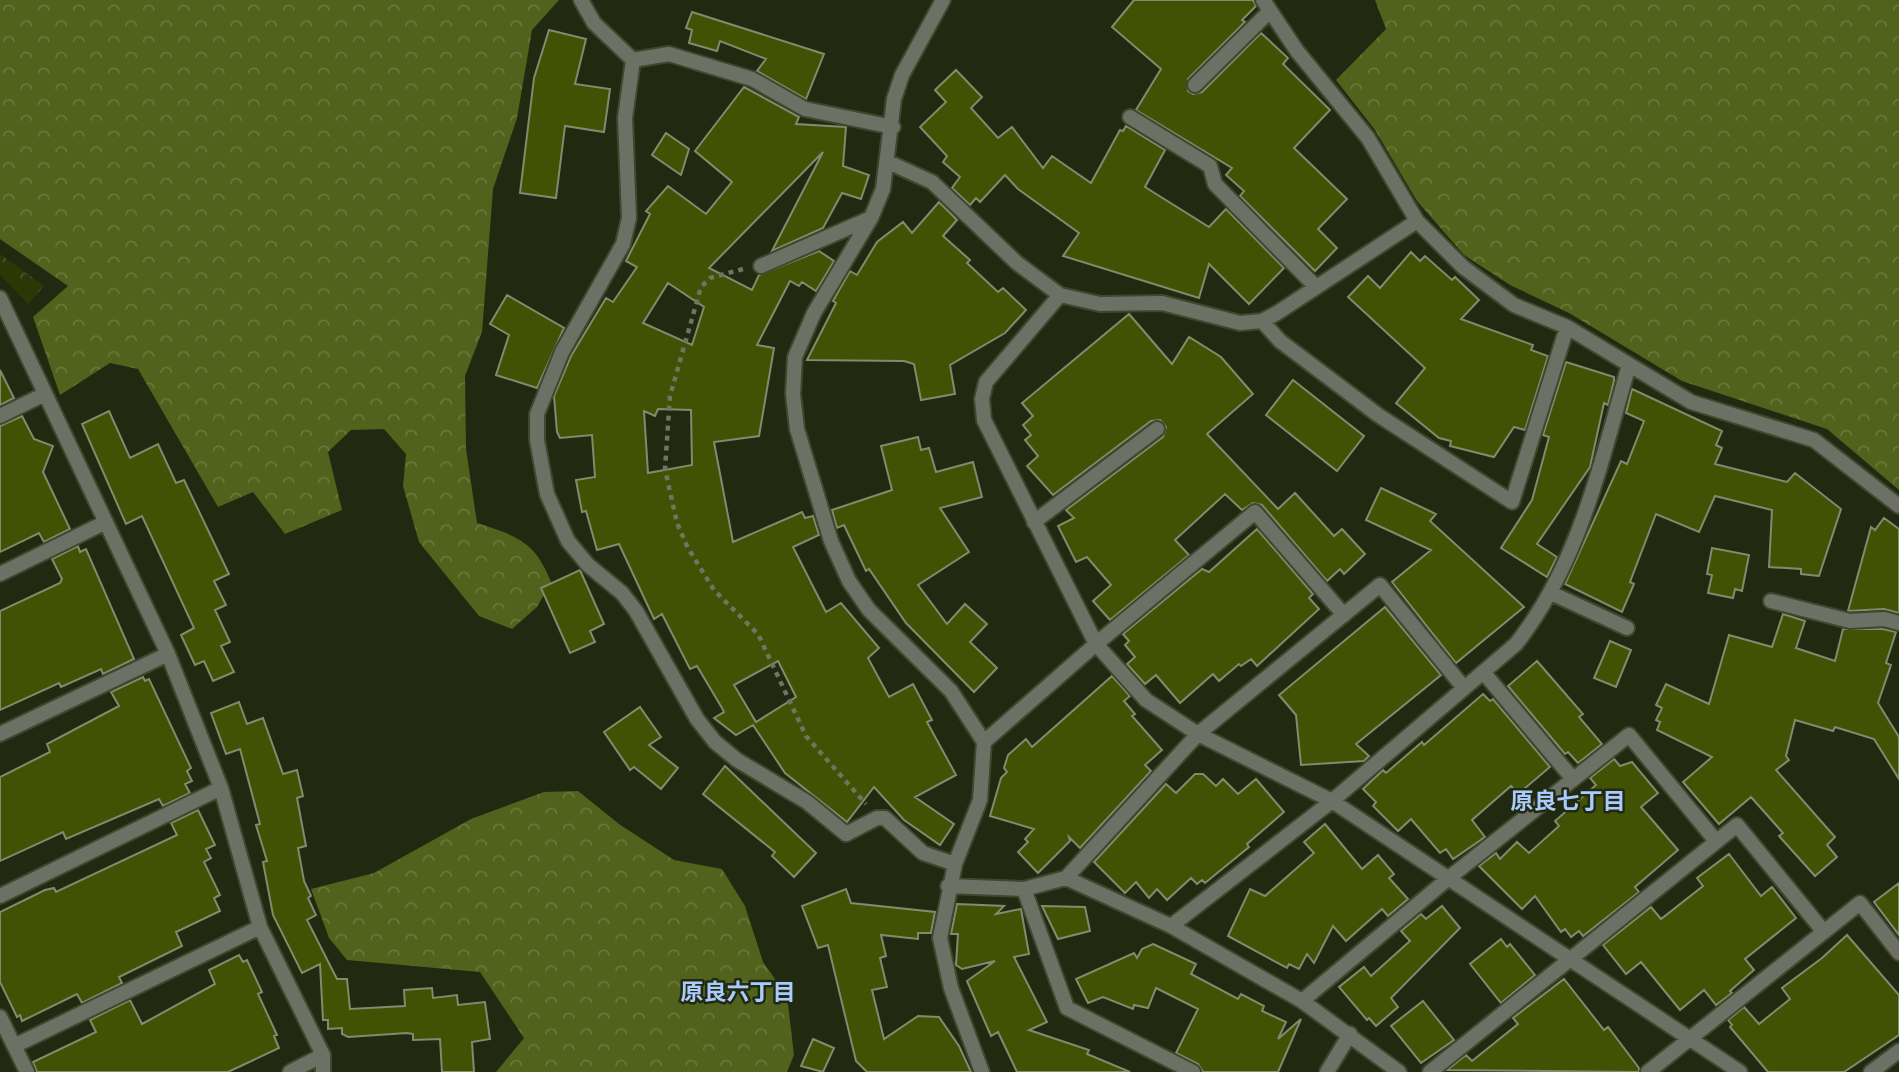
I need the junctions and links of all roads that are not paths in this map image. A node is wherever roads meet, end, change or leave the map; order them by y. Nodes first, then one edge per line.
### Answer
1 (581, 0) edge
2 (943, 0) edge
3 (1266, 6) edge
4 (633, 60) junction
5 (1195, 85) dead end
6 (1130, 117) dead end
7 (893, 127) junction
8 (888, 162) junction
9 (871, 218) junction
10 (1417, 221) junction
11 (761, 266) road end
12 (1316, 287) junction
13 (1060, 295) junction
14 (0, 298) edge
15 (1262, 321) junction
16 (1567, 327) junction
17 (1629, 365) junction
18 (45, 394) junction
19 (0, 416) edge
20 (1157, 429) dead end
21 (1899, 506) edge
22 (106, 522) junction
23 (1034, 522) junction
24 (0, 574) edge
25 (1551, 593) junction
26 (1771, 601) dead end
27 (1344, 615) junction
28 (1899, 623) edge
29 (1626, 628) dead end
30 (1096, 644) junction
31 (168, 654) junction
32 (1485, 673) junction
33 (1464, 688) junction
34 (0, 734) edge
35 (1198, 734) junction
36 (984, 742) junction
37 (1573, 779) junction
38 (221, 788) junction
39 (1332, 801) junction
40 (1716, 841) junction
41 (954, 864) junction
42 (1450, 877) junction
43 (1066, 878) junction
44 (948, 886) junction
45 (1024, 889) junction
46 (0, 896) edge
47 (1171, 926) junction
48 (260, 927) junction
49 (1824, 932) junction
50 (1899, 953) edge
51 (1572, 959) junction
52 (1302, 1001) junction
53 (0, 1017) edge
54 (1350, 1034) junction
55 (1690, 1039) junction
56 (14, 1046) junction
57 (1899, 1051) edge
58 (323, 1055) junction
59 (27, 1072) edge
60 (290, 1072) edge
61 (323, 1072) edge
62 (982, 1072) edge
63 (1193, 1072) edge
64 (1327, 1072) edge
65 (1399, 1072) edge
66 (1430, 1072) edge
67 (1648, 1072) edge
68 (1740, 1072) edge
69 (1871, 1072) edge

1 - 4 street
2 - 7 street
3 - 5 street
3 - 10 street
4 - 7 street
4 - 41 street
6 - 12 street
7 - 8 street
8 - 9 street
8 - 13 street
9 - 11 street
9 - 36 street
10 - 12 street
10 - 16 street
12 - 15 street
13 - 15 street
13 - 23 street
14 - 18 street
15 - 16 street
16 - 17 street
17 - 21 street
17 - 25 street
18 - 19 street
18 - 22 street
20 - 23 street
22 - 24 street
22 - 31 street
23 - 30 street
25 - 29 street
25 - 32 street
26 - 28 street
27 - 30 street
27 - 33 street
27 - 35 street
30 - 35 street
30 - 36 street
31 - 34 street
31 - 38 street
32 - 33 street
32 - 37 street
33 - 39 street
35 - 39 street
35 - 43 street
36 - 41 street
37 - 40 street
37 - 42 street
38 - 46 street
38 - 48 street
39 - 42 street
39 - 47 street
40 - 49 street
40 - 51 street
41 - 44 street
42 - 51 street
42 - 52 street
43 - 45 street
43 - 47 street
44 - 45 street
44 - 62 street
45 - 63 street
47 - 52 street
48 - 56 street
48 - 58 street
49 - 50 street
49 - 55 street
51 - 55 street
51 - 66 street
52 - 54 street
53 - 56 street
54 - 64 street
54 - 65 street
55 - 67 street
55 - 68 street
56 - 59 street
57 - 69 street
58 - 60 street
58 - 61 street

